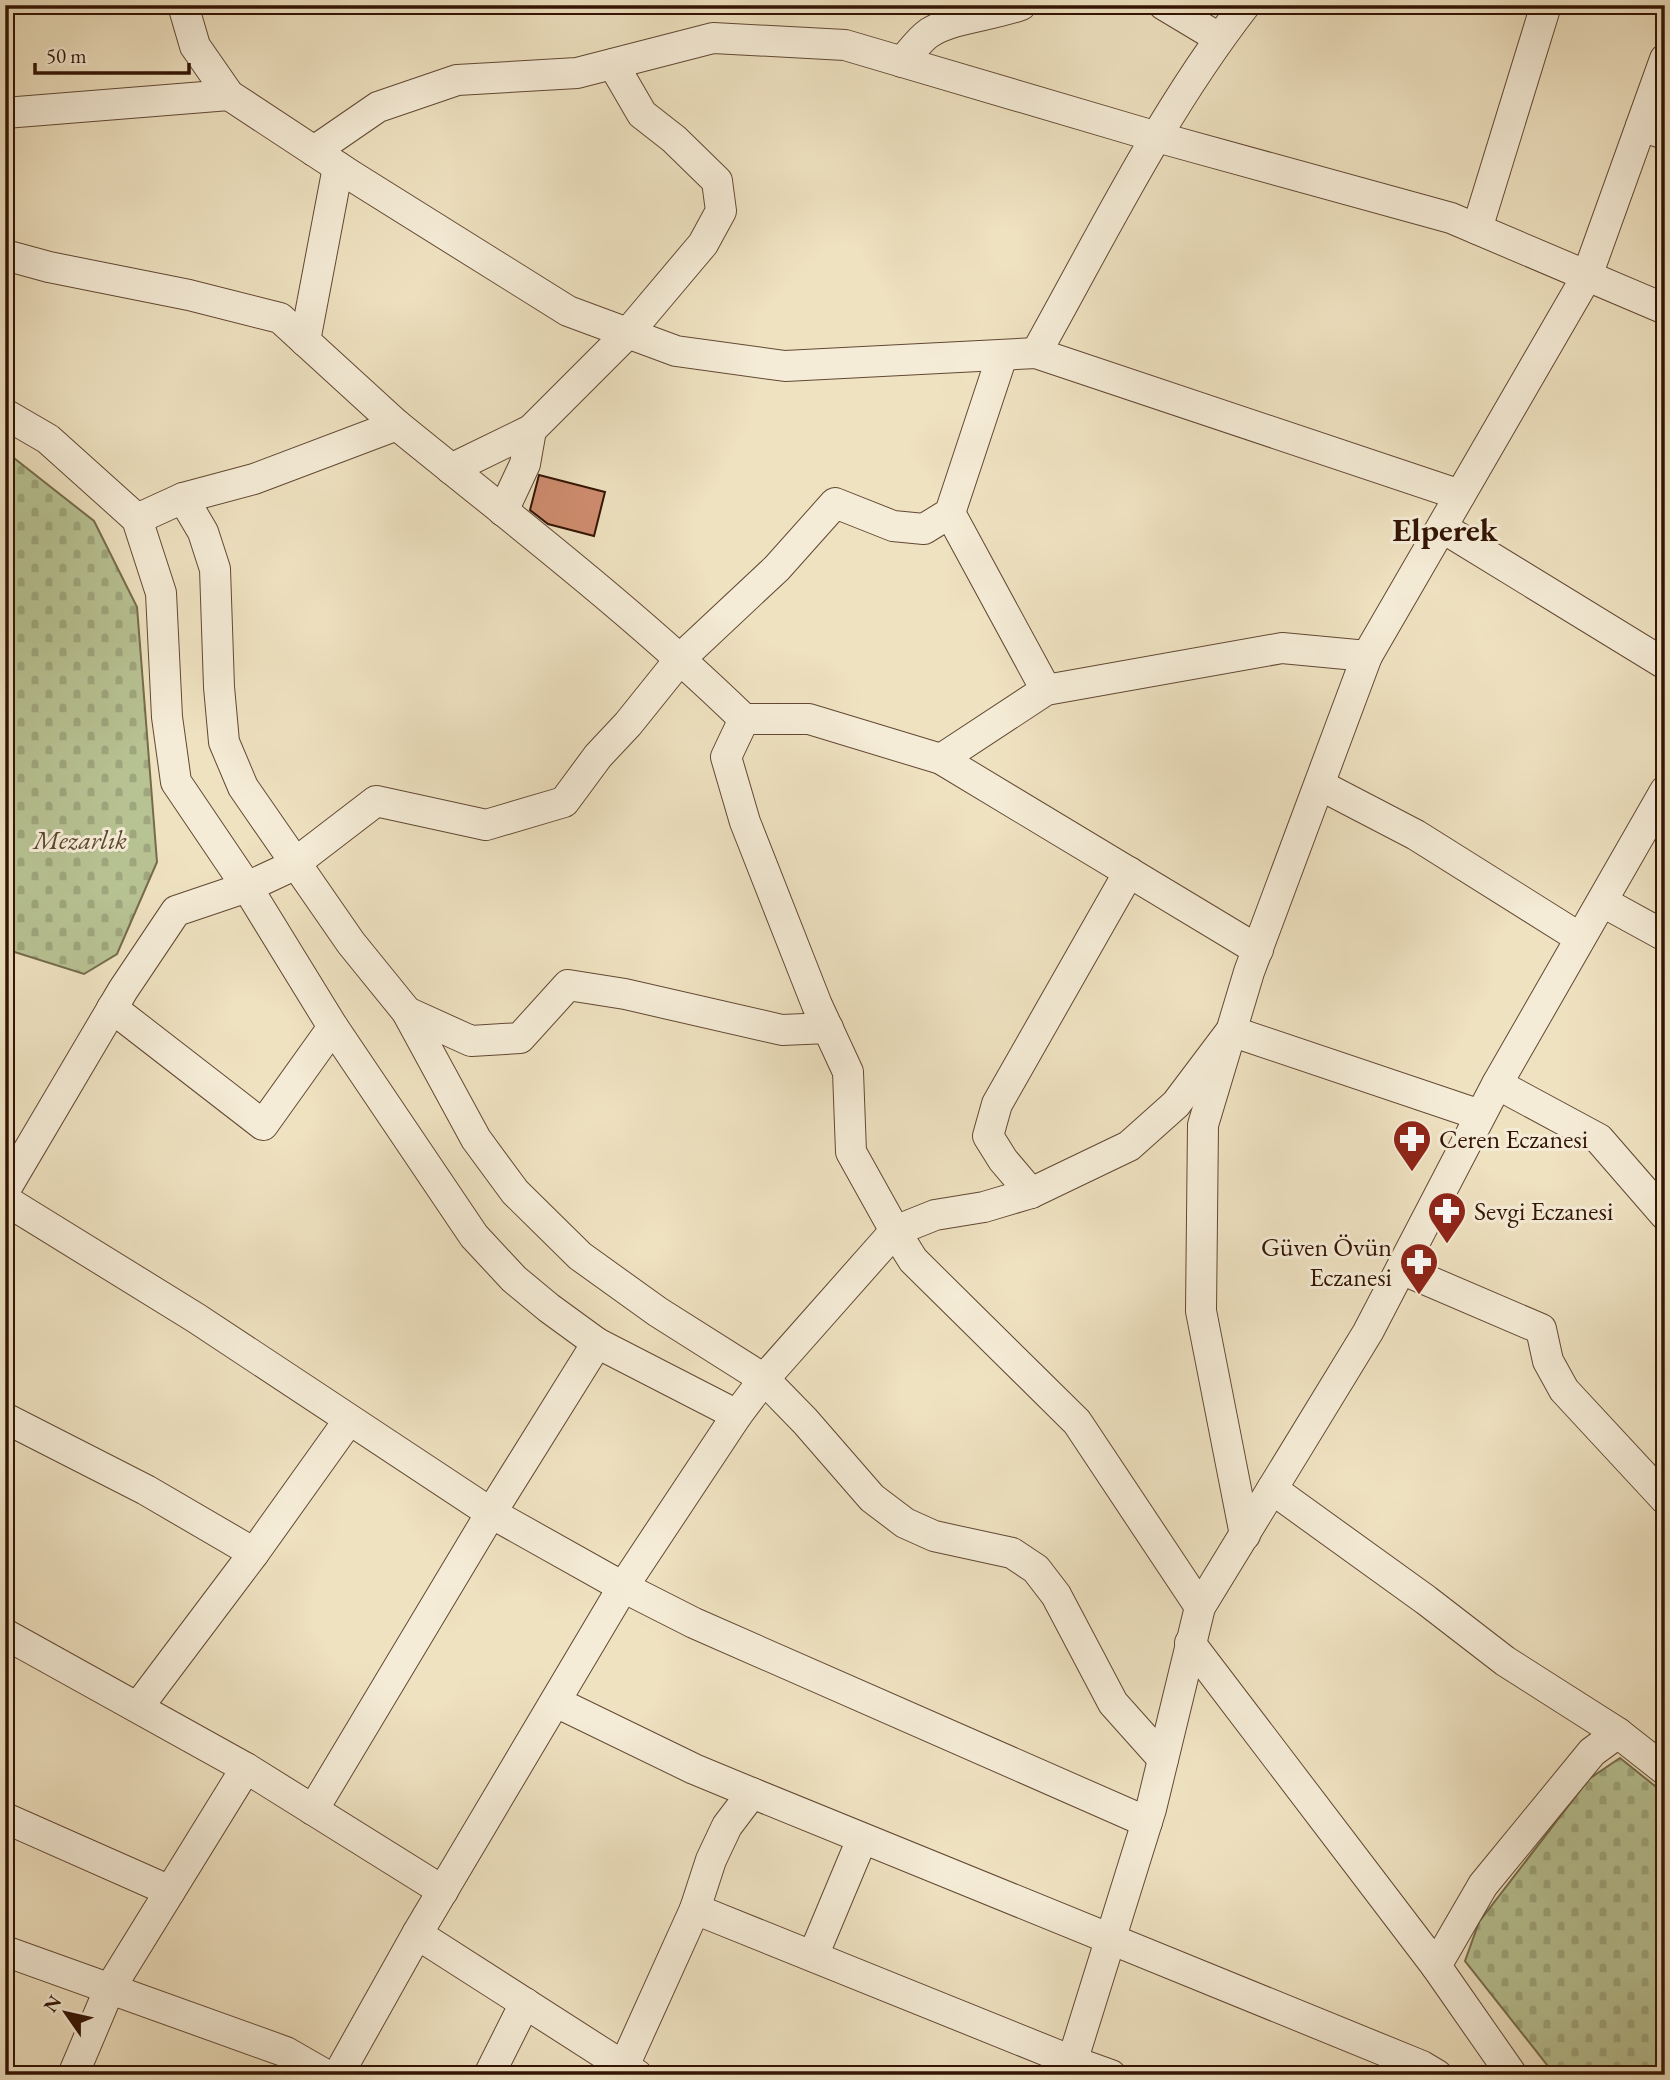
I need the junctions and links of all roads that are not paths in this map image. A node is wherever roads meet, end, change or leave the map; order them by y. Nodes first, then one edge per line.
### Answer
1 (183, 5) edge
2 (1021, 5) edge
3 (1164, 5) edge
4 (1245, 5) edge
5 (1546, 5) edge
6 (1219, 38) junction
7 (1665, 59) edge
8 (902, 62) junction
9 (612, 64) junction
10 (229, 95) junction
11 (5, 113) edge
12 (1653, 130) edge
13 (1157, 137) junction
14 (314, 151) junction
15 (338, 167) junction
16 (1477, 229) junction
17 (5, 255) edge
18 (1587, 276) junction
19 (1665, 309) edge
20 (628, 333) junction
21 (305, 341) junction
22 (1036, 353) junction
23 (1002, 356) junction
24 (5, 414) edge
25 (397, 425) junction
26 (531, 430) junction
27 (451, 469) junction
28 (1460, 495) junction
29 (183, 498) junction
30 (503, 511) junction
31 (950, 513) junction
32 (137, 519) junction
33 (1443, 528) junction
34 (1367, 656) junction
35 (681, 659) junction
36 (1665, 664) edge
37 (1046, 690) junction
38 (744, 719) junction
39 (941, 759) junction
40 (1320, 785) junction
41 (1665, 791) edge
42 (295, 864) junction
43 (1129, 872) junction
44 (247, 887) junction
45 (1603, 902) junction
46 (1665, 936) edge
47 (1580, 938) junction
48 (1258, 950) junction
49 (112, 1008) junction
50 (407, 1012) junction
51 (333, 1027) junction
52 (828, 1028) junction
53 (1231, 1031) junction
54 (1497, 1084) junction
55 (1480, 1115) junction
56 (5, 1190) edge
57 (1031, 1193) junction
58 (5, 1200) edge
59 (1665, 1215) edge
60 (895, 1231) junction
61 (1401, 1269) junction
62 (597, 1343) junction
63 (764, 1379) junction
64 (737, 1415) junction
65 (5, 1418) edge
66 (349, 1420) junction
67 (1272, 1489) junction
68 (1665, 1499) edge
69 (491, 1513) junction
70 (1245, 1535) junction
71 (254, 1553) junction
72 (623, 1587) junction
73 (1200, 1607) junction
74 (5, 1634) edge
75 (1190, 1643) junction
76 (556, 1702) junction
77 (138, 1707) junction
78 (1618, 1733) junction
79 (1163, 1759) junction
80 (246, 1768) junction
81 (1665, 1770) edge
82 (752, 1793) junction
83 (313, 1810) junction
84 (5, 1818) edge
85 (1147, 1822) junction
86 (862, 1839) junction
87 (170, 1891) junction
88 (443, 1891) junction
89 (695, 1909) junction
90 (417, 1934) junction
91 (1110, 1941) junction
92 (5, 1951) edge
93 (813, 1956) junction
94 (1436, 1966) junction
95 (109, 1990) junction
96 (525, 2003) junction
97 (1070, 2068) edge
98 (631, 2071) edge
99 (74, 2075) edge
100 (326, 2075) edge
101 (338, 2075) edge
102 (489, 2075) edge
103 (1111, 2075) edge
104 (1437, 2075) edge
105 (1513, 2075) edge

1 - 10 street
2 - 8 street
3 - 6 street
4 - 6 street
5 - 16 street
6 - 13 street
7 - 12 street
8 - 9 street
8 - 13 street
9 - 14 street
9 - 20 street
10 - 11 street
10 - 14 street
12 - 18 street
13 - 16 street
13 - 22 street
14 - 15 street
15 - 20 street
15 - 21 street
16 - 18 street
17 - 21 street
18 - 19 street
18 - 28 street
20 - 23 street
20 - 26 street
21 - 25 street
22 - 23 street
22 - 28 street
23 - 31 street
24 - 32 street
25 - 27 street
25 - 29 street
26 - 27 street
26 - 30 street
27 - 30 street
28 - 33 street
29 - 32 street
29 - 42 street
30 - 35 street
31 - 35 street
31 - 37 street
32 - 44 street
33 - 34 street
33 - 36 street
34 - 37 street
34 - 40 street
35 - 38 street
35 - 42 street
37 - 39 street
38 - 39 street
38 - 52 street
39 - 43 street
40 - 47 street
40 - 48 street
41 - 45 street
42 - 44 street
42 - 50 street
43 - 48 street
43 - 57 street
44 - 49 street
44 - 51 street
45 - 46 street
45 - 47 street
47 - 54 street
48 - 53 street
49 - 51 street
49 - 56 street
50 - 52 street
50 - 63 street
51 - 62 street
52 - 60 street
53 - 55 street
53 - 57 street
53 - 70 street
54 - 55 street
54 - 59 street
55 - 61 street
57 - 60 street
58 - 66 street
60 - 63 street
60 - 73 street
61 - 67 street
61 - 68 street
62 - 64 street
62 - 69 street
63 - 64 street
63 - 79 street
64 - 72 street
65 - 71 street
66 - 69 street
66 - 71 street
67 - 70 street
67 - 78 street
69 - 72 street
69 - 83 street
70 - 73 street
71 - 77 street
72 - 76 street
72 - 85 street
73 - 75 street
74 - 77 street
75 - 79 street
75 - 94 street
76 - 82 street
76 - 88 street
77 - 80 street
78 - 81 street
78 - 94 street
79 - 85 street
80 - 83 street
80 - 87 street
82 - 86 street
82 - 89 street
83 - 88 street
84 - 87 street
85 - 91 street
86 - 91 street
86 - 93 street
87 - 95 street
88 - 90 street
89 - 93 street
89 - 98 street
90 - 96 street
90 - 101 street
91 - 97 street
91 - 104 street
92 - 95 street
93 - 97 street
94 - 105 street
95 - 99 street
95 - 100 street
96 - 98 street
96 - 102 street
97 - 103 street

